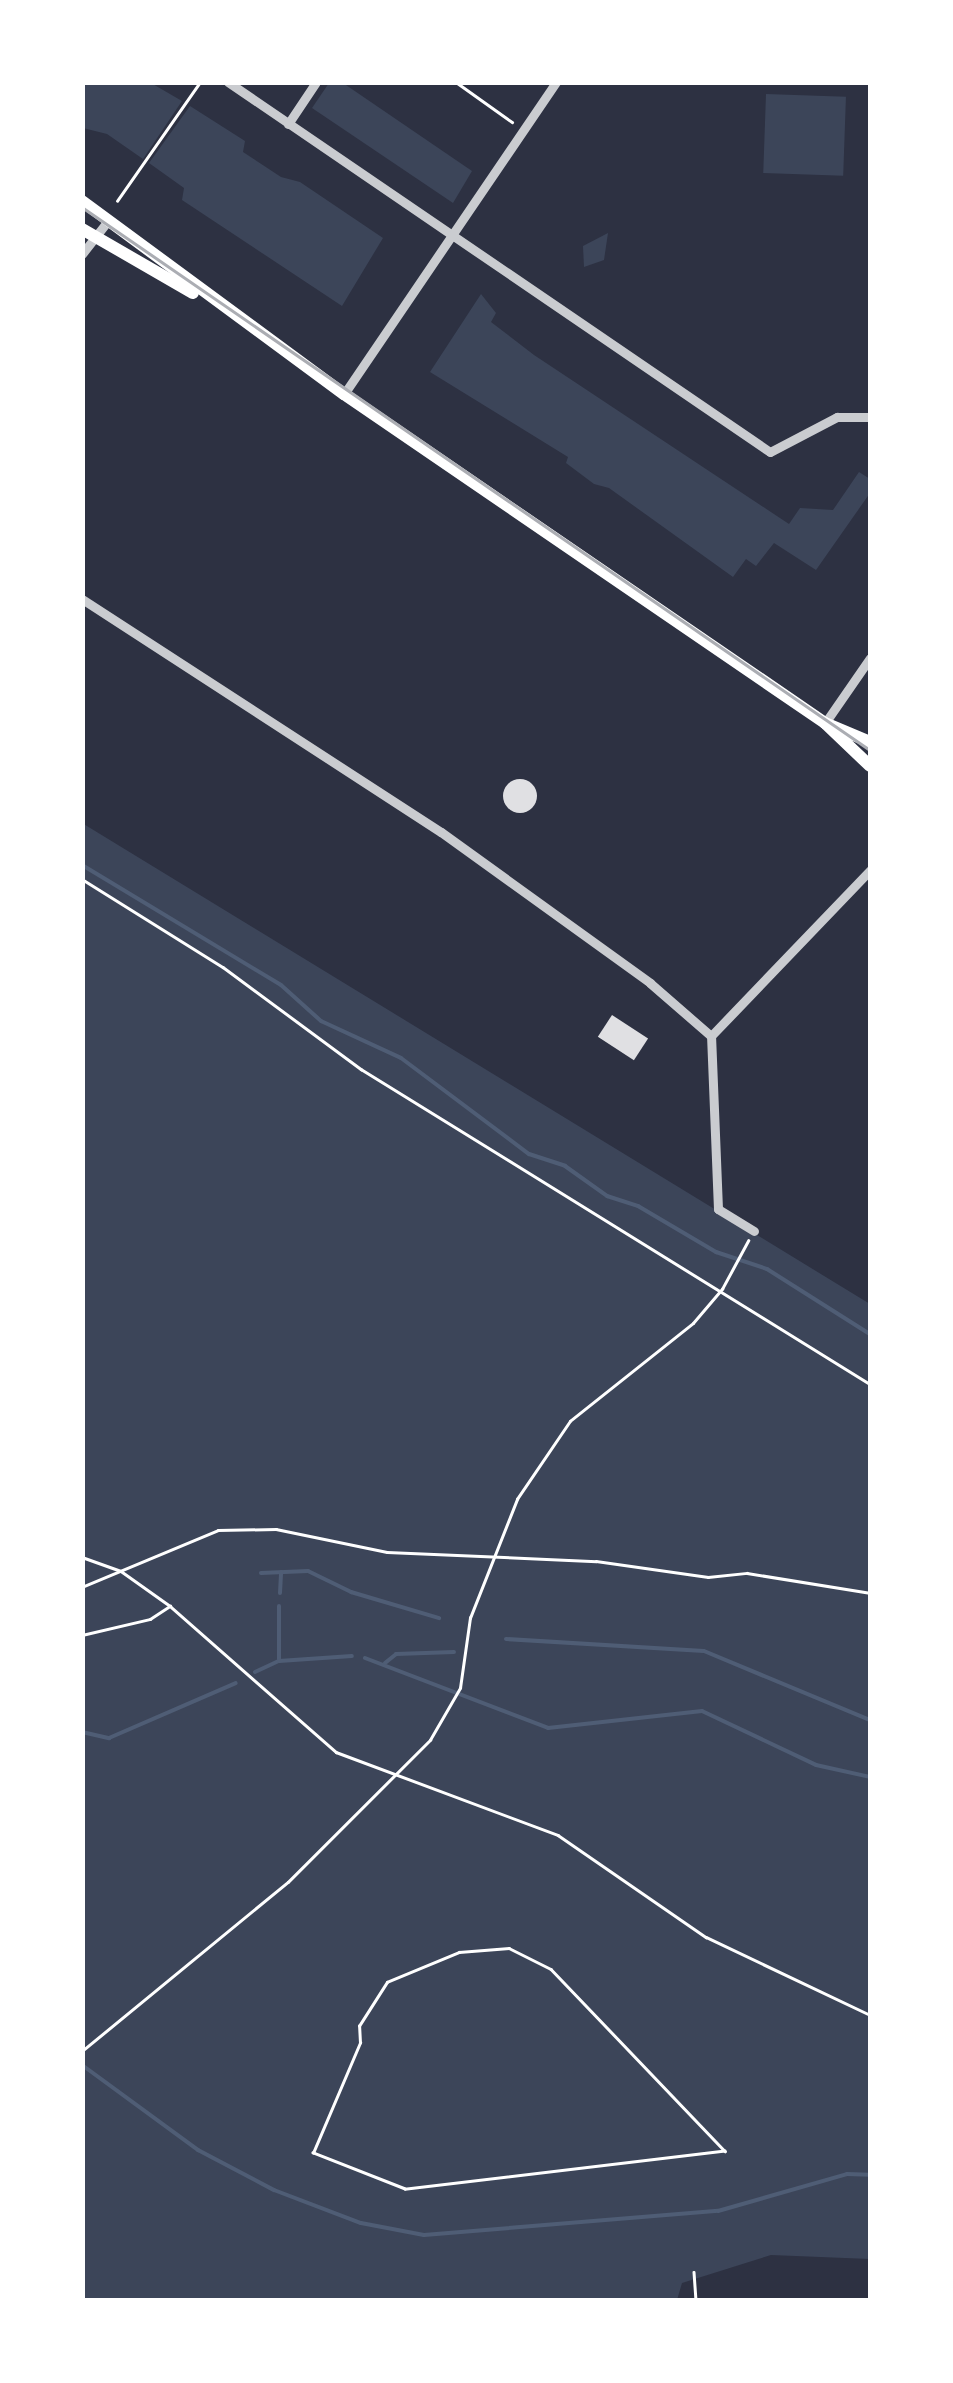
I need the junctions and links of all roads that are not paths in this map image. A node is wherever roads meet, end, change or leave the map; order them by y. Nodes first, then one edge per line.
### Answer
1 (228, 82) edge
2 (316, 82) edge
3 (556, 82) edge
4 (288, 124) junction
5 (82, 201) edge
6 (106, 223) dead end
7 (82, 229) edge
8 (452, 234) junction
9 (95, 237) junction
10 (82, 254) edge
11 (217, 306) junction
12 (344, 394) junction
13 (870, 417) edge
14 (82, 599) edge
15 (870, 658) edge
16 (825, 723) junction
17 (870, 742) edge
18 (870, 766) edge
19 (870, 870) edge
20 (711, 1036) junction
21 (754, 1231) dead end

1 - 4 street
2 - 4 street
3 - 8 street
4 - 8 street
5 - 11 main road
6 - 9 street
7 - 9 main road
8 - 12 street
8 - 13 street
9 - 10 street
9 - 11 main road
11 - 12 main road
12 - 16 main road
14 - 20 street
15 - 16 street
16 - 17 main road
16 - 18 main road
19 - 20 street
20 - 21 street

